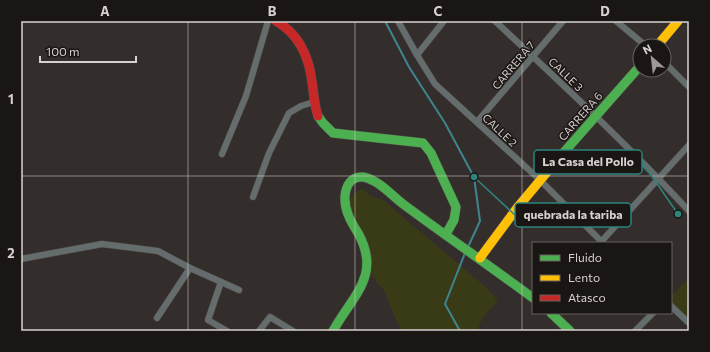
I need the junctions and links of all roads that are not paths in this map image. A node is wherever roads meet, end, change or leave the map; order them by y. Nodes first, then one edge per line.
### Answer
1 (268, 21) edge
2 (276, 21) edge
3 (398, 21) edge
4 (444, 21) edge
5 (495, 21) edge
6 (563, 21) edge
7 (616, 21) edge
8 (678, 21) edge
9 (636, 38) edge
10 (664, 38) edge
11 (417, 55) junction
12 (533, 57) junction
13 (672, 70) edge
14 (632, 75) edge
15 (689, 87) edge
16 (314, 102) junction
17 (596, 117) junction
18 (477, 122) junction
19 (689, 145) edge
20 (222, 154) dead end
21 (659, 178) junction
22 (540, 180) junction
23 (253, 197) dead end
24 (689, 210) edge
25 (446, 234) junction
26 (600, 242) edge
27 (602, 242) edge
28 (480, 258) junction
29 (21, 259) edge
30 (190, 268) junction
31 (221, 282) junction
32 (239, 290) dead end
33 (532, 297) edge
34 (672, 307) edge
35 (552, 314) edge
36 (652, 314) edge
37 (157, 318) dead end
38 (689, 323) edge
39 (335, 329) edge
40 (227, 331) edge
41 (259, 331) edge
42 (293, 331) edge
43 (570, 331) edge
44 (635, 331) edge

1 - 20 street
2 - 16 main road
3 - 11 street, CALLE 2
4 - 11 street
5 - 12 street, CALLE 3
6 - 12 street, CARRERA 7
7 - 9 street
8 - 10 main road
11 - 18 street, CALLE 2
12 - 17 street, CALLE 3
12 - 18 street, CARRERA 7
13 - 15 street
14 - 17 main road, CARRERA 6
16 - 23 street
16 - 25 main road
17 - 21 street, CALLE 3
17 - 22 main road, CARRERA 6
18 - 22 street, CALLE 2
19 - 21 street
21 - 24 street, CALLE 3
21 - 27 street
22 - 26 street, CALLE 2
22 - 28 main road, CARRERA 6
25 - 28 main road
25 - 39 main road
28 - 33 main road
29 - 30 street
30 - 31 street
30 - 37 street
31 - 32 street
31 - 40 street
34 - 38 street
35 - 43 main road
36 - 44 street
41 - 42 street

